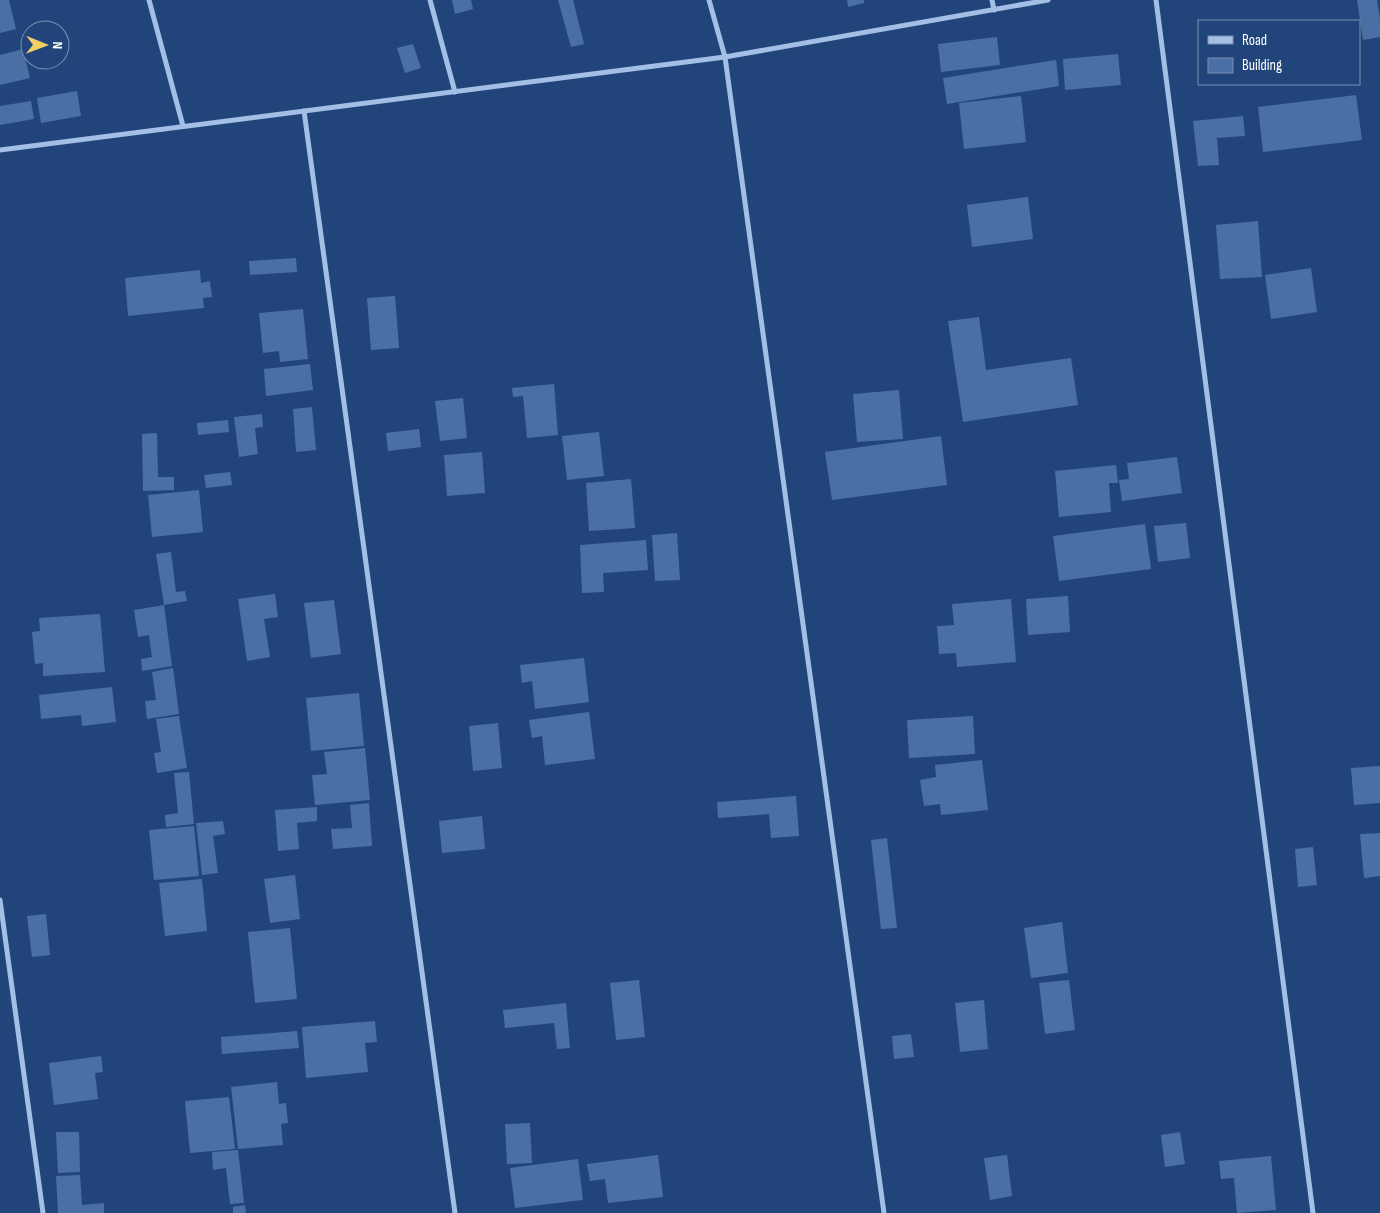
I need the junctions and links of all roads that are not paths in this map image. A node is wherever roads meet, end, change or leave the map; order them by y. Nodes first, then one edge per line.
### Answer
1 (148, 0) edge
2 (430, 0) edge
3 (709, 0) edge
4 (992, 0) edge
5 (1048, 0) edge
6 (1156, 0) edge
7 (994, 10) junction
8 (725, 57) junction
9 (455, 92) junction
10 (304, 111) junction
11 (183, 126) junction
12 (0, 150) edge
13 (0, 900) edge
14 (43, 1213) edge
15 (455, 1213) edge
16 (884, 1213) edge
17 (1313, 1213) edge

1 - 11 street
2 - 9 street
3 - 8 street
4 - 7 street
5 - 7 street
6 - 17 street
7 - 8 street
8 - 9 street
8 - 16 street
9 - 10 street
10 - 11 street
10 - 15 street
11 - 12 street
13 - 14 street

